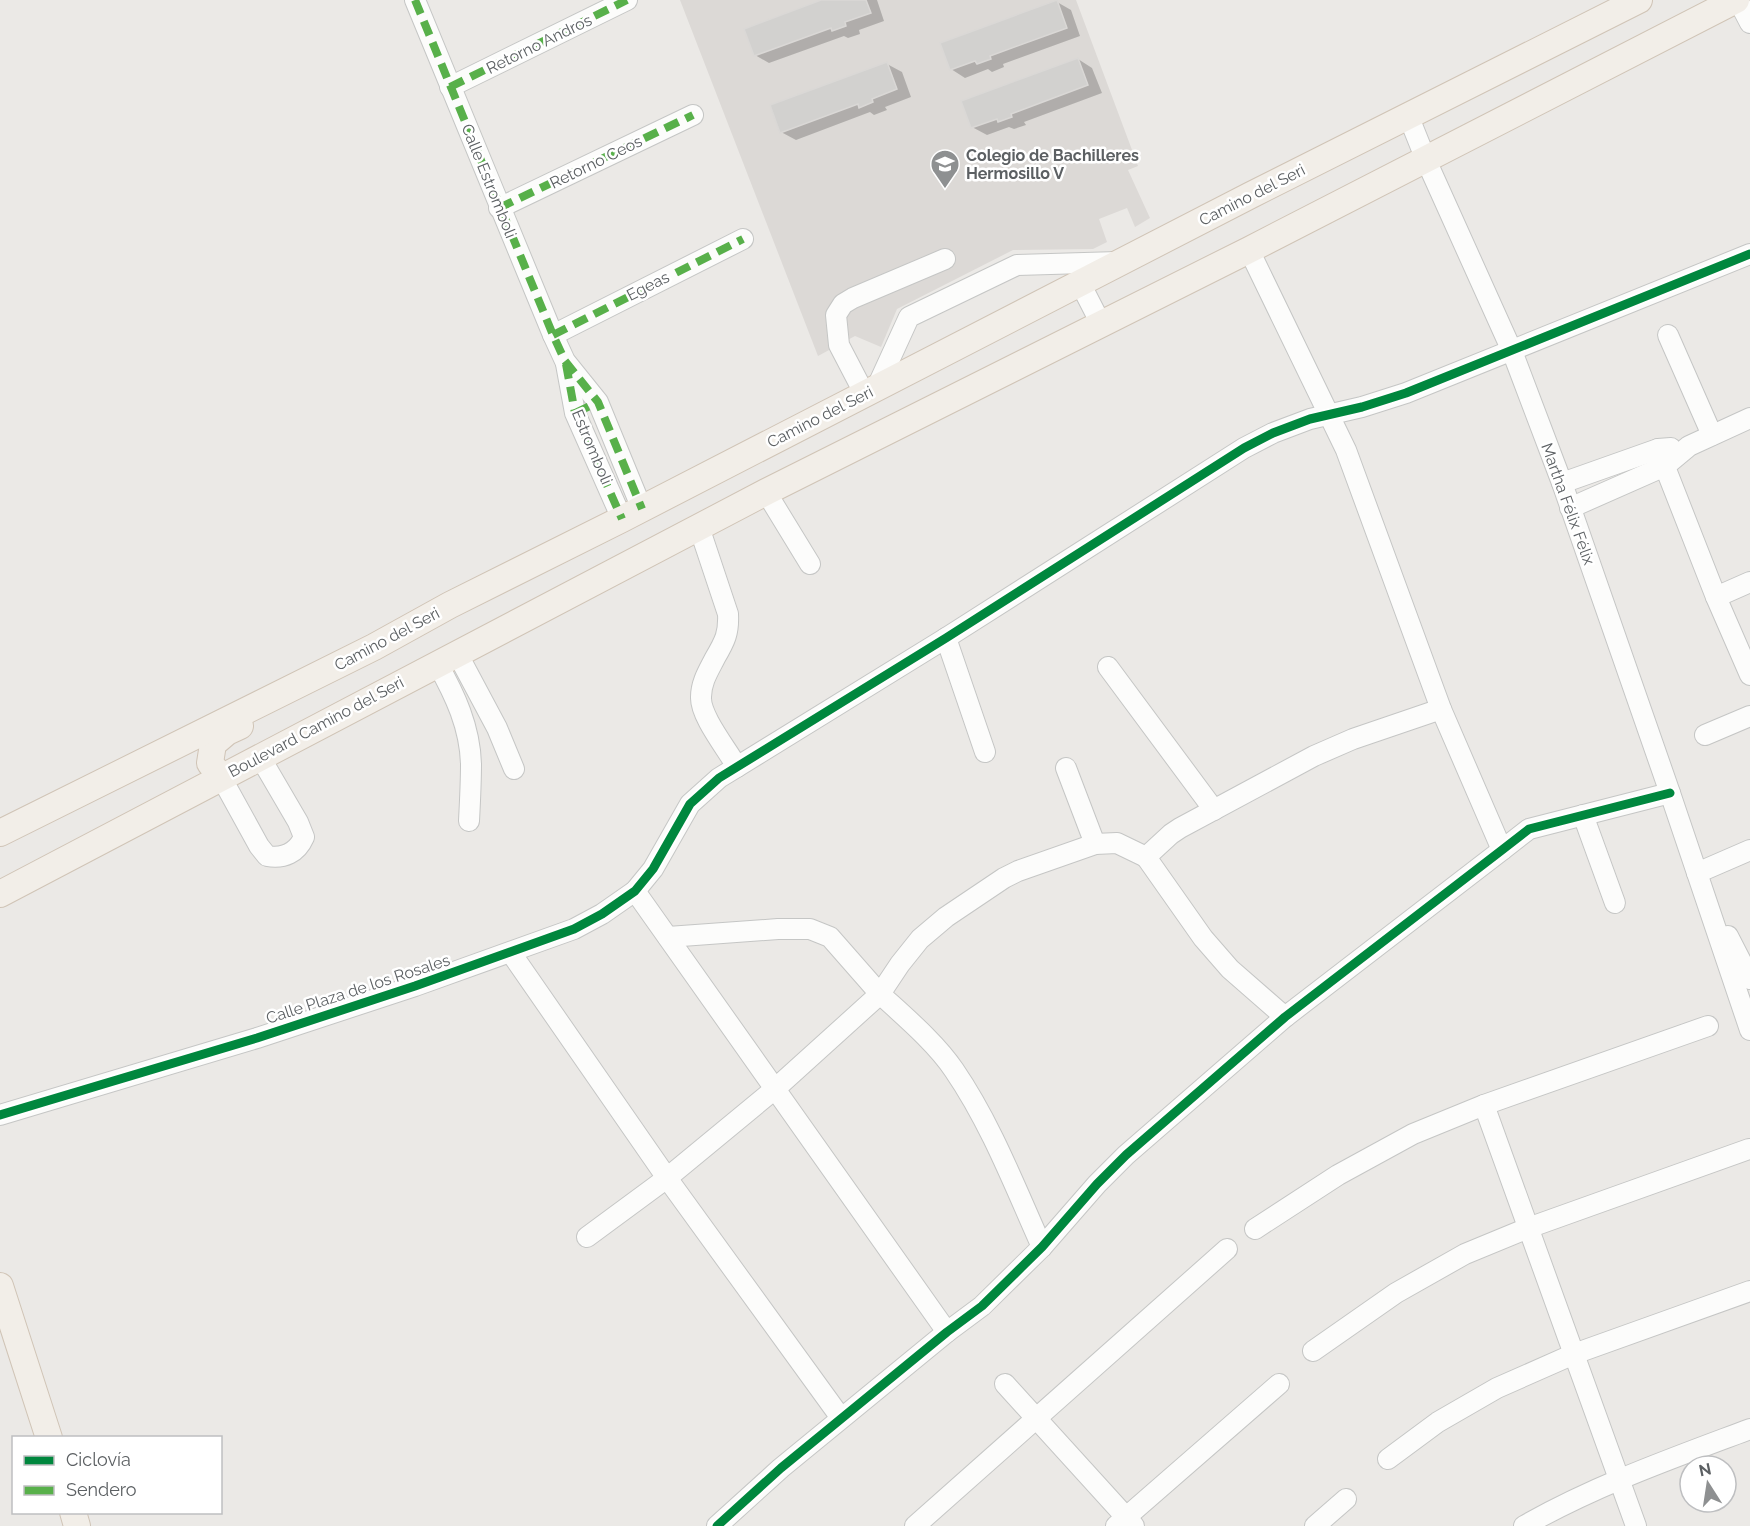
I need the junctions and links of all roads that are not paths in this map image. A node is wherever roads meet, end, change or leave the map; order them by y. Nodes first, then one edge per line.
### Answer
1 (414, 0) edge
2 (627, 0) edge
3 (1639, 0) edge
4 (1737, 0) edge
5 (1750, 23) edge
6 (450, 87) junction
7 (1408, 115) junction
8 (693, 116) dead end
9 (1426, 160) junction
10 (499, 208) junction
11 (743, 239) dead end
12 (1249, 250) junction
13 (1750, 254) edge
14 (945, 259) dead end
15 (1120, 262) junction
16 (1080, 283) junction
17 (1101, 324) junction
18 (553, 335) junction
19 (1668, 335) dead end
20 (1512, 351) junction
21 (565, 361) junction
22 (870, 390) junction
23 (598, 402) junction
24 (575, 413) junction
25 (1327, 415) junction
26 (1750, 418) edge
27 (1712, 435) junction
28 (1661, 458) junction
29 (1562, 483) junction
30 (766, 492) junction
31 (1570, 508) junction
32 (632, 514) junction
33 (699, 527) junction
34 (810, 564) dead end
35 (1750, 582) edge
36 (1716, 597) junction
37 (946, 638) junction
38 (374, 647) junction
39 (447, 658) junction
40 (1108, 666) dead end
41 (1750, 675) edge
42 (1441, 710) junction
43 (1750, 716) edge
44 (1705, 735) dead end
45 (985, 752) dead end
46 (260, 757) junction
47 (737, 767) junction
48 (1066, 768) dead end
49 (514, 769) dead end
50 (221, 777) junction
51 (1670, 793) junction
52 (1214, 810) junction
53 (1583, 815) junction
54 (469, 820) dead end
55 (0, 833) edge
56 (1095, 844) junction
57 (1502, 850) junction
58 (1750, 850) edge
59 (1146, 857) junction
60 (1698, 873) junction
61 (635, 891) junction
62 (0, 894) edge
63 (1707, 900) junction
64 (1615, 903) dead end
65 (668, 937) junction
66 (512, 953) junction
67 (1750, 979) edge
68 (880, 994) junction
69 (1285, 1017) junction
70 (1708, 1026) dead end
71 (1750, 1030) edge
72 (776, 1088) junction
73 (1484, 1105) junction
74 (0, 1115) edge
75 (1749, 1149) edge
76 (667, 1178) junction
77 (1528, 1228) junction
78 (1255, 1229) dead end
79 (587, 1237) dead end
80 (1042, 1247) junction
81 (1227, 1249) dead end
82 (0, 1286) edge
83 (1750, 1291) edge
84 (947, 1332) junction
85 (1313, 1351) dead end
86 (1574, 1354) junction
87 (1005, 1384) dead end
88 (1279, 1384) dead end
89 (841, 1418) junction
90 (1037, 1419) junction
91 (1750, 1429) edge
92 (49, 1436) edge
93 (1388, 1460) dead end
94 (1619, 1478) junction
95 (1346, 1499) dead end
96 (1125, 1523) edge
97 (717, 1526) edge
98 (915, 1526) edge
99 (1316, 1526) edge
100 (1524, 1526) edge
101 (1636, 1526) edge

1 - 6 street, Calle Estromboli
2 - 6 street, Retorno Andros
3 - 7 main road, Camino del Seri
4 - 5 street
4 - 9 main road
6 - 10 street, Calle Estromboli
7 - 9 street, Martha Félix Félix
7 - 15 main road, Camino del Seri
8 - 10 street, Retorno Ceos
9 - 12 main road
9 - 20 street, Martha Félix Félix
10 - 18 street, Calle Estromboli
11 - 18 street, Egeas
12 - 17 main road
12 - 25 street
13 - 20 street, Calle Plaza de los Rosales
14 - 22 street
15 - 16 main road, Camino del Seri
15 - 22 street
16 - 17 street
16 - 22 main road, Camino del Seri
17 - 30 main road
18 - 21 street, Calle Estromboli
19 - 27 street
20 - 25 street, Calle Plaza de los Rosales
20 - 29 street, Martha Félix Félix
21 - 23 street, Estromboli
21 - 24 street, Estromboli
22 - 32 main road, Camino del Seri
23 - 24 street
23 - 32 street, Estromboli
24 - 32 street, Estromboli
25 - 37 street, Calle Plaza de los Rosales
25 - 42 street
26 - 27 street
27 - 28 street
28 - 29 street
28 - 31 street
28 - 36 street
29 - 31 street, Martha Félix Félix
30 - 33 main road
30 - 34 street
31 - 51 street, Martha Félix Félix
32 - 38 main road, Camino del Seri
33 - 39 main road, Boulevard Camino del Seri
33 - 47 street
35 - 36 street
36 - 41 street
37 - 45 street
37 - 47 street, Calle Plaza de los Rosales
38 - 50 main road
38 - 55 main road, Camino del Seri
39 - 46 main road, Boulevard Camino del Seri
39 - 49 street
39 - 54 street
40 - 52 street
42 - 52 street
42 - 57 street
43 - 44 street
46 - 50 main road, Boulevard Camino del Seri
46 - 50 street
47 - 61 street, Calle Plaza de los Rosales
48 - 56 street
50 - 62 main road, Boulevard Camino del Seri
51 - 53 street
51 - 60 street, Martha Félix Félix
52 - 59 street
53 - 57 street
53 - 64 street
56 - 59 street
56 - 68 street
57 - 69 street
58 - 60 street
59 - 69 street
60 - 63 street, Martha Félix Félix
61 - 65 street
61 - 66 street, Calle Plaza de los Rosales
63 - 67 street
63 - 71 street
65 - 68 street
65 - 72 street
66 - 74 street, Calle Plaza de los Rosales
66 - 76 street
68 - 72 street
68 - 80 street
69 - 80 street
70 - 73 street
72 - 76 street
72 - 84 street
73 - 77 street
73 - 78 street
75 - 77 street
76 - 79 street
76 - 89 street
77 - 85 street
77 - 86 street
80 - 84 street
81 - 90 street
82 - 92 main road
83 - 86 street
84 - 89 street
86 - 93 street
86 - 94 street
87 - 90 street
88 - 96 street
89 - 97 street
90 - 96 street
90 - 98 street
91 - 94 street
94 - 100 street
94 - 101 street
95 - 99 street

